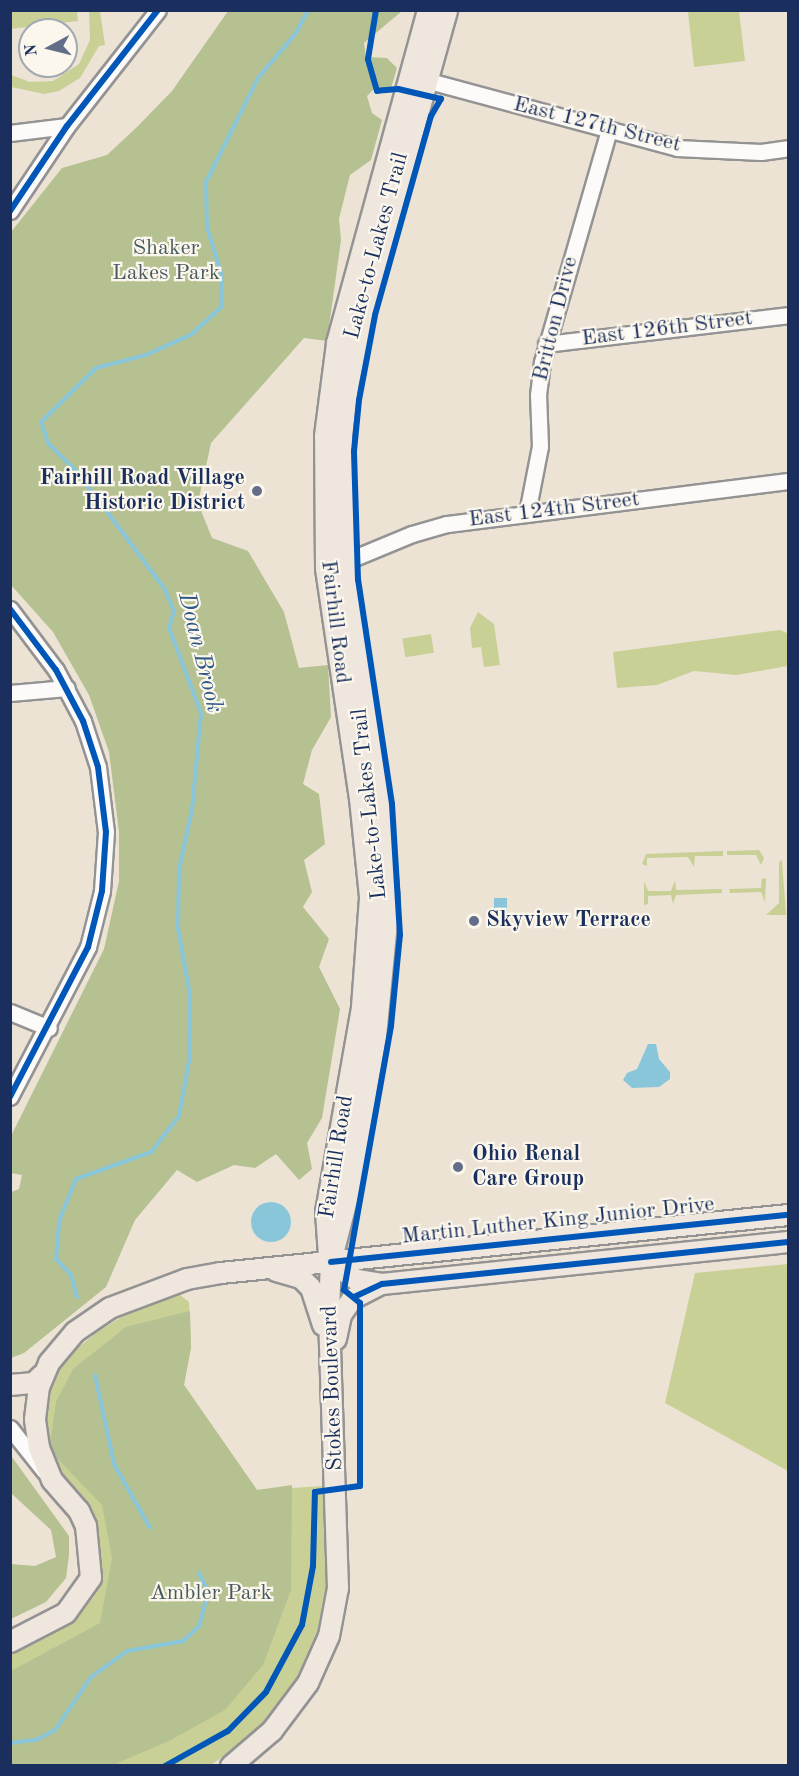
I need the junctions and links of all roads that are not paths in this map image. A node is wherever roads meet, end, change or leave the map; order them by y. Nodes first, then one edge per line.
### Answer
1 (158, 10) edge
2 (428, 10) edge
3 (447, 10) edge
4 (418, 78) junction
5 (67, 126) junction
6 (609, 130) junction
7 (10, 132) edge
8 (789, 148) edge
9 (10, 211) edge
10 (789, 315) edge
11 (546, 344) junction
12 (789, 481) edge
13 (527, 513) junction
14 (335, 565) junction
15 (10, 609) edge
16 (67, 688) junction
17 (10, 693) edge
18 (10, 1012) edge
19 (49, 1028) junction
20 (10, 1097) edge
21 (782, 1216) edge
22 (517, 1243) junction
23 (784, 1243) edge
24 (331, 1262) junction
25 (262, 1269) junction
26 (520, 1269) junction
27 (382, 1284) junction
28 (331, 1359) junction
29 (42, 1375) junction
30 (10, 1385) edge
31 (12, 1436) edge
32 (52, 1480) junction
33 (10, 1642) edge
34 (231, 1766) edge

1 - 5 street
2 - 4 main road, Fairhill Road
3 - 4 main road, Fairhill Road
4 - 6 street, East 127th Street
4 - 14 main road, Fairhill Road
5 - 7 street
5 - 9 street
6 - 8 street, East 127th Street
6 - 11 street, Britton Drive
10 - 11 street, East 126th Street
11 - 13 street, Britton Drive
12 - 13 street, East 124th Street
13 - 14 street, East 124th Street
14 - 24 main road, Fairhill Road
15 - 16 street
16 - 17 street
16 - 19 street
18 - 19 street
19 - 20 street
21 - 22 main road, Martin Luther King Junior Drive
21 - 23 street
22 - 24 main road, Martin Luther King Junior Drive
22 - 26 street
23 - 26 main road, Martin Luther King Junior Drive
24 - 25 main road
24 - 27 main road, Martin Luther King Junior Drive
24 - 28 main road, Stokes Boulevard
25 - 28 main road
25 - 29 main road
26 - 27 main road, Martin Luther King Junior Drive
27 - 28 main road
28 - 34 main road, Stokes Boulevard
29 - 30 main road
29 - 32 main road
31 - 32 street
32 - 33 main road

